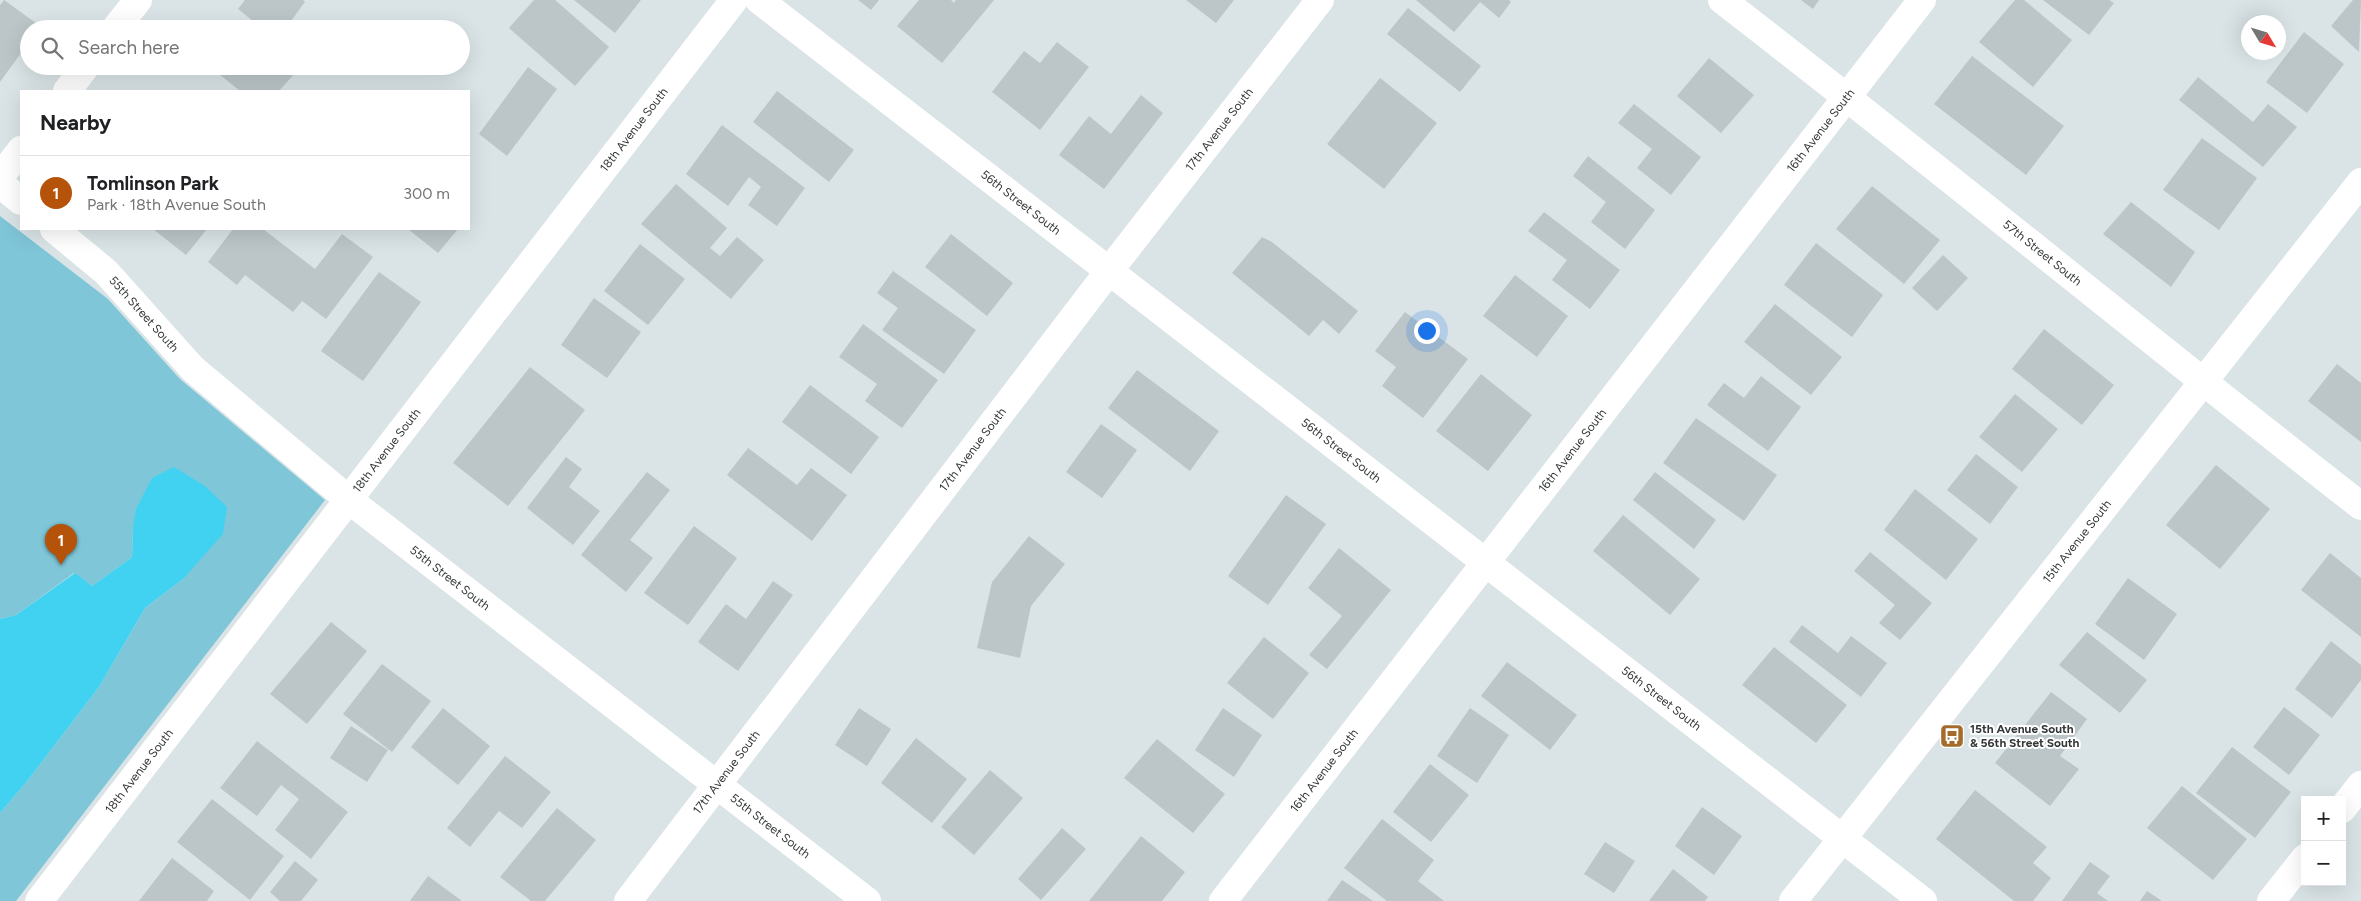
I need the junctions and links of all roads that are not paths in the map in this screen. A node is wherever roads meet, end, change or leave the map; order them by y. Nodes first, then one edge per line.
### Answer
1 (138, 0) edge
2 (734, 0) edge
3 (759, 0) edge
4 (1320, 0) edge
5 (1722, 0) edge
6 (1922, 0) edge
7 (122, 20) edge
8 (79, 75) edge
9 (68, 90) edge
10 (1847, 97) junction
11 (20, 151) edge
12 (0, 177) edge
13 (2361, 182) edge
14 (0, 184) edge
15 (20, 200) edge
16 (55, 230) edge
17 (1109, 271) junction
18 (2202, 382) junction
19 (349, 500) junction
20 (2361, 506) edge
21 (1485, 563) junction
22 (2361, 785) edge
23 (718, 786) junction
24 (2346, 804) edge
25 (1842, 838) junction
26 (2301, 863) edge
27 (39, 901) edge
28 (628, 901) edge
29 (867, 901) edge
30 (1223, 901) edge
31 (1793, 901) edge
32 (1923, 901) edge
33 (2271, 901) edge

1 - 7 street
2 - 19 street, 18th Avenue South
3 - 17 street, 56th Street South
4 - 17 street, 17th Avenue South
5 - 10 street, 57th Street South
6 - 10 street, 16th Avenue South
8 - 9 street
10 - 18 street, 57th Street South
10 - 21 street, 16th Avenue South
11 - 12 street
13 - 18 street, 15th Avenue South
14 - 15 street
16 - 19 street, 55th Street South
17 - 21 street, 56th Street South
17 - 23 street, 17th Avenue South
18 - 20 street, 57th Street South
18 - 25 street, 15th Avenue South
19 - 23 street, 55th Street South
19 - 27 street, 18th Avenue South
21 - 25 street, 56th Street South
21 - 30 street, 16th Avenue South
22 - 24 street
23 - 28 street, 17th Avenue South
23 - 29 street, 55th Street South
25 - 31 street, 15th Avenue South
25 - 32 street, 56th Street South
26 - 33 street

